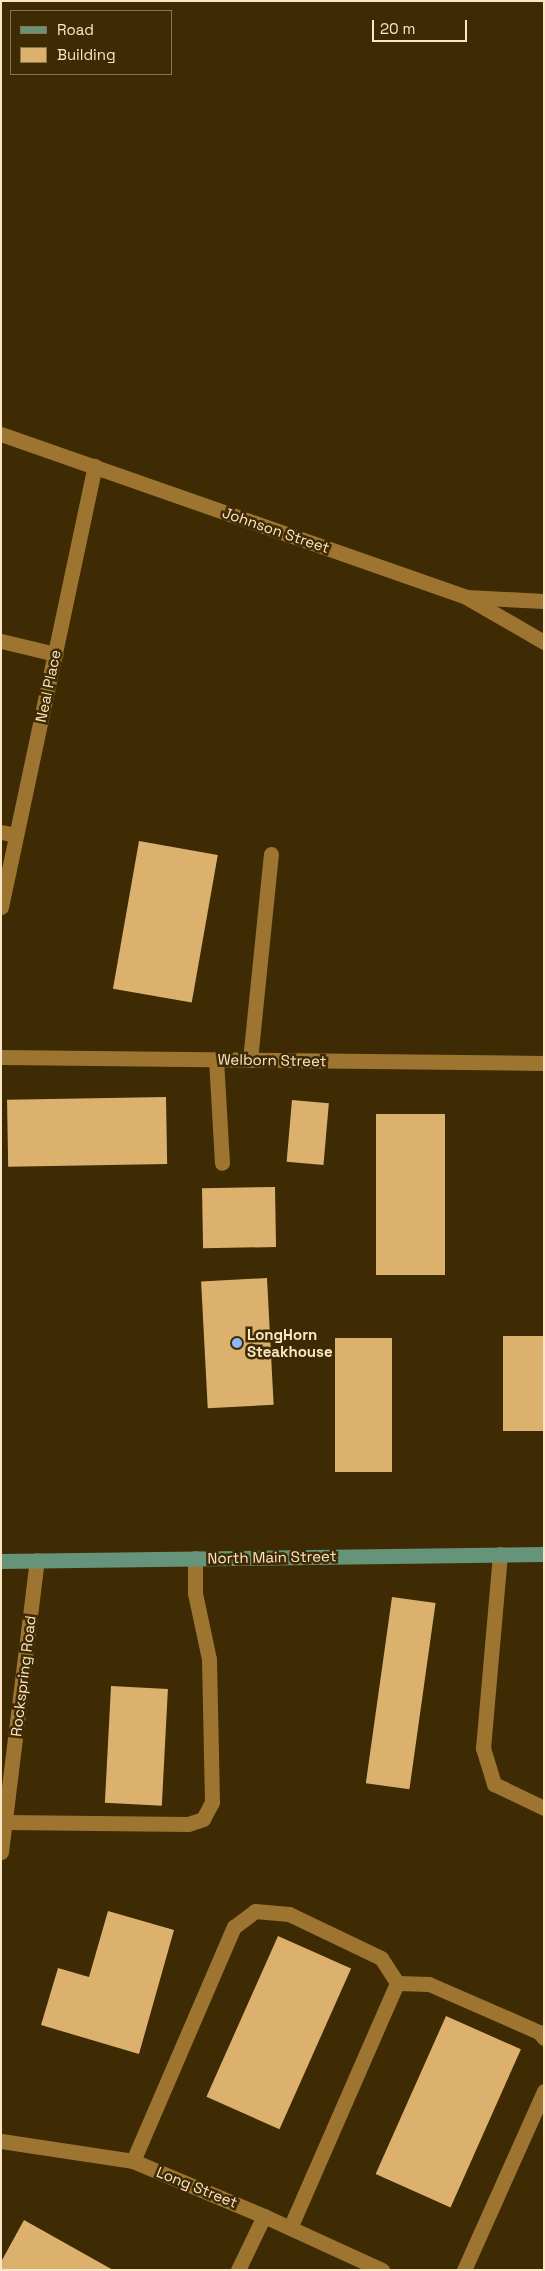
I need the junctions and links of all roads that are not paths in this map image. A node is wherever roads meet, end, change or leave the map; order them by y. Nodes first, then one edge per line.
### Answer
1 (1, 434) edge
2 (95, 466) junction
3 (466, 597) junction
4 (544, 601) edge
5 (1, 641) edge
6 (544, 642) edge
7 (55, 654) junction
8 (1, 832) edge
9 (16, 836) junction
10 (271, 854) dead end
11 (1, 907) edge
12 (1, 1057) edge
13 (216, 1059) junction
14 (250, 1060) junction
15 (544, 1063) edge
16 (222, 1163) dead end
17 (500, 1554) junction
18 (544, 1554) edge
19 (195, 1558) junction
20 (37, 1560) junction
21 (1, 1561) edge
22 (8, 1740) edge
23 (4, 1801) edge
24 (544, 1808) edge
25 (5, 1822) junction
26 (1, 1852) edge
27 (397, 1983) junction
28 (544, 2038) edge
29 (544, 2091) edge
30 (1, 2141) edge
31 (133, 2161) junction
32 (264, 2216) junction
33 (290, 2228) junction
34 (238, 2270) edge
35 (382, 2270) edge
36 (464, 2270) edge

1 - 2 street, Johnson Street
2 - 3 street, Johnson Street
2 - 7 street, Neal Place
3 - 4 street
3 - 6 street, Johnson Street
5 - 7 street
7 - 9 street, Neal Place
8 - 9 street
9 - 11 street, Neal Place
10 - 14 street
12 - 13 street, Welborn Street
13 - 14 street, Welborn Street
13 - 16 street
14 - 15 street, Welborn Street
17 - 18 main road, North Main Street
17 - 19 main road, North Main Street
17 - 24 street
19 - 20 main road, North Main Street
19 - 25 street
20 - 21 main road, North Main Street
20 - 22 street, Rockspring Road
22 - 23 street, Rockspring Road
23 - 25 street, Rockspring Road
25 - 26 street, Rockspring Road
27 - 28 street
27 - 31 street
27 - 33 street
29 - 36 street
30 - 31 street, Long Street
31 - 32 street, Long Street
32 - 33 street, Long Street
32 - 34 street
33 - 35 street, Long Street

